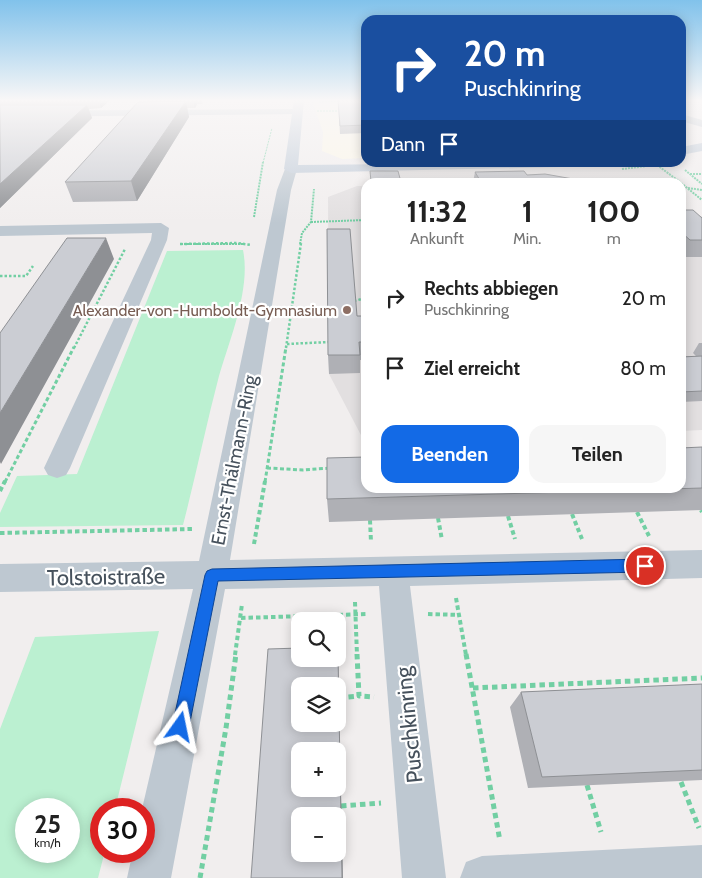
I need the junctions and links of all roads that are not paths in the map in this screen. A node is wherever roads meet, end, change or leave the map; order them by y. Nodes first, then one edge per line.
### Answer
1 (294, 141) edge
2 (702, 148) edge
3 (686, 150) edge
4 (411, 167) edge
5 (291, 169) junction
6 (0, 231) edge
7 (57, 468) dead end
8 (702, 564) edge
9 (393, 572) junction
10 (229, 575) junction
11 (0, 578) edge
12 (701, 848) edge
13 (149, 878) edge
14 (424, 878) edge
15 (495, 878) edge

1 - 5 street, Ernst-Thälmann-Ring
2 - 3 street
4 - 5 street
5 - 10 street, Ernst-Thälmann-Ring
6 - 7 street
8 - 9 street
9 - 10 street
9 - 14 street, Puschkinring
10 - 11 street, Tolstoistraße
10 - 13 street, Ernst-Thälmann-Ring
12 - 15 street

